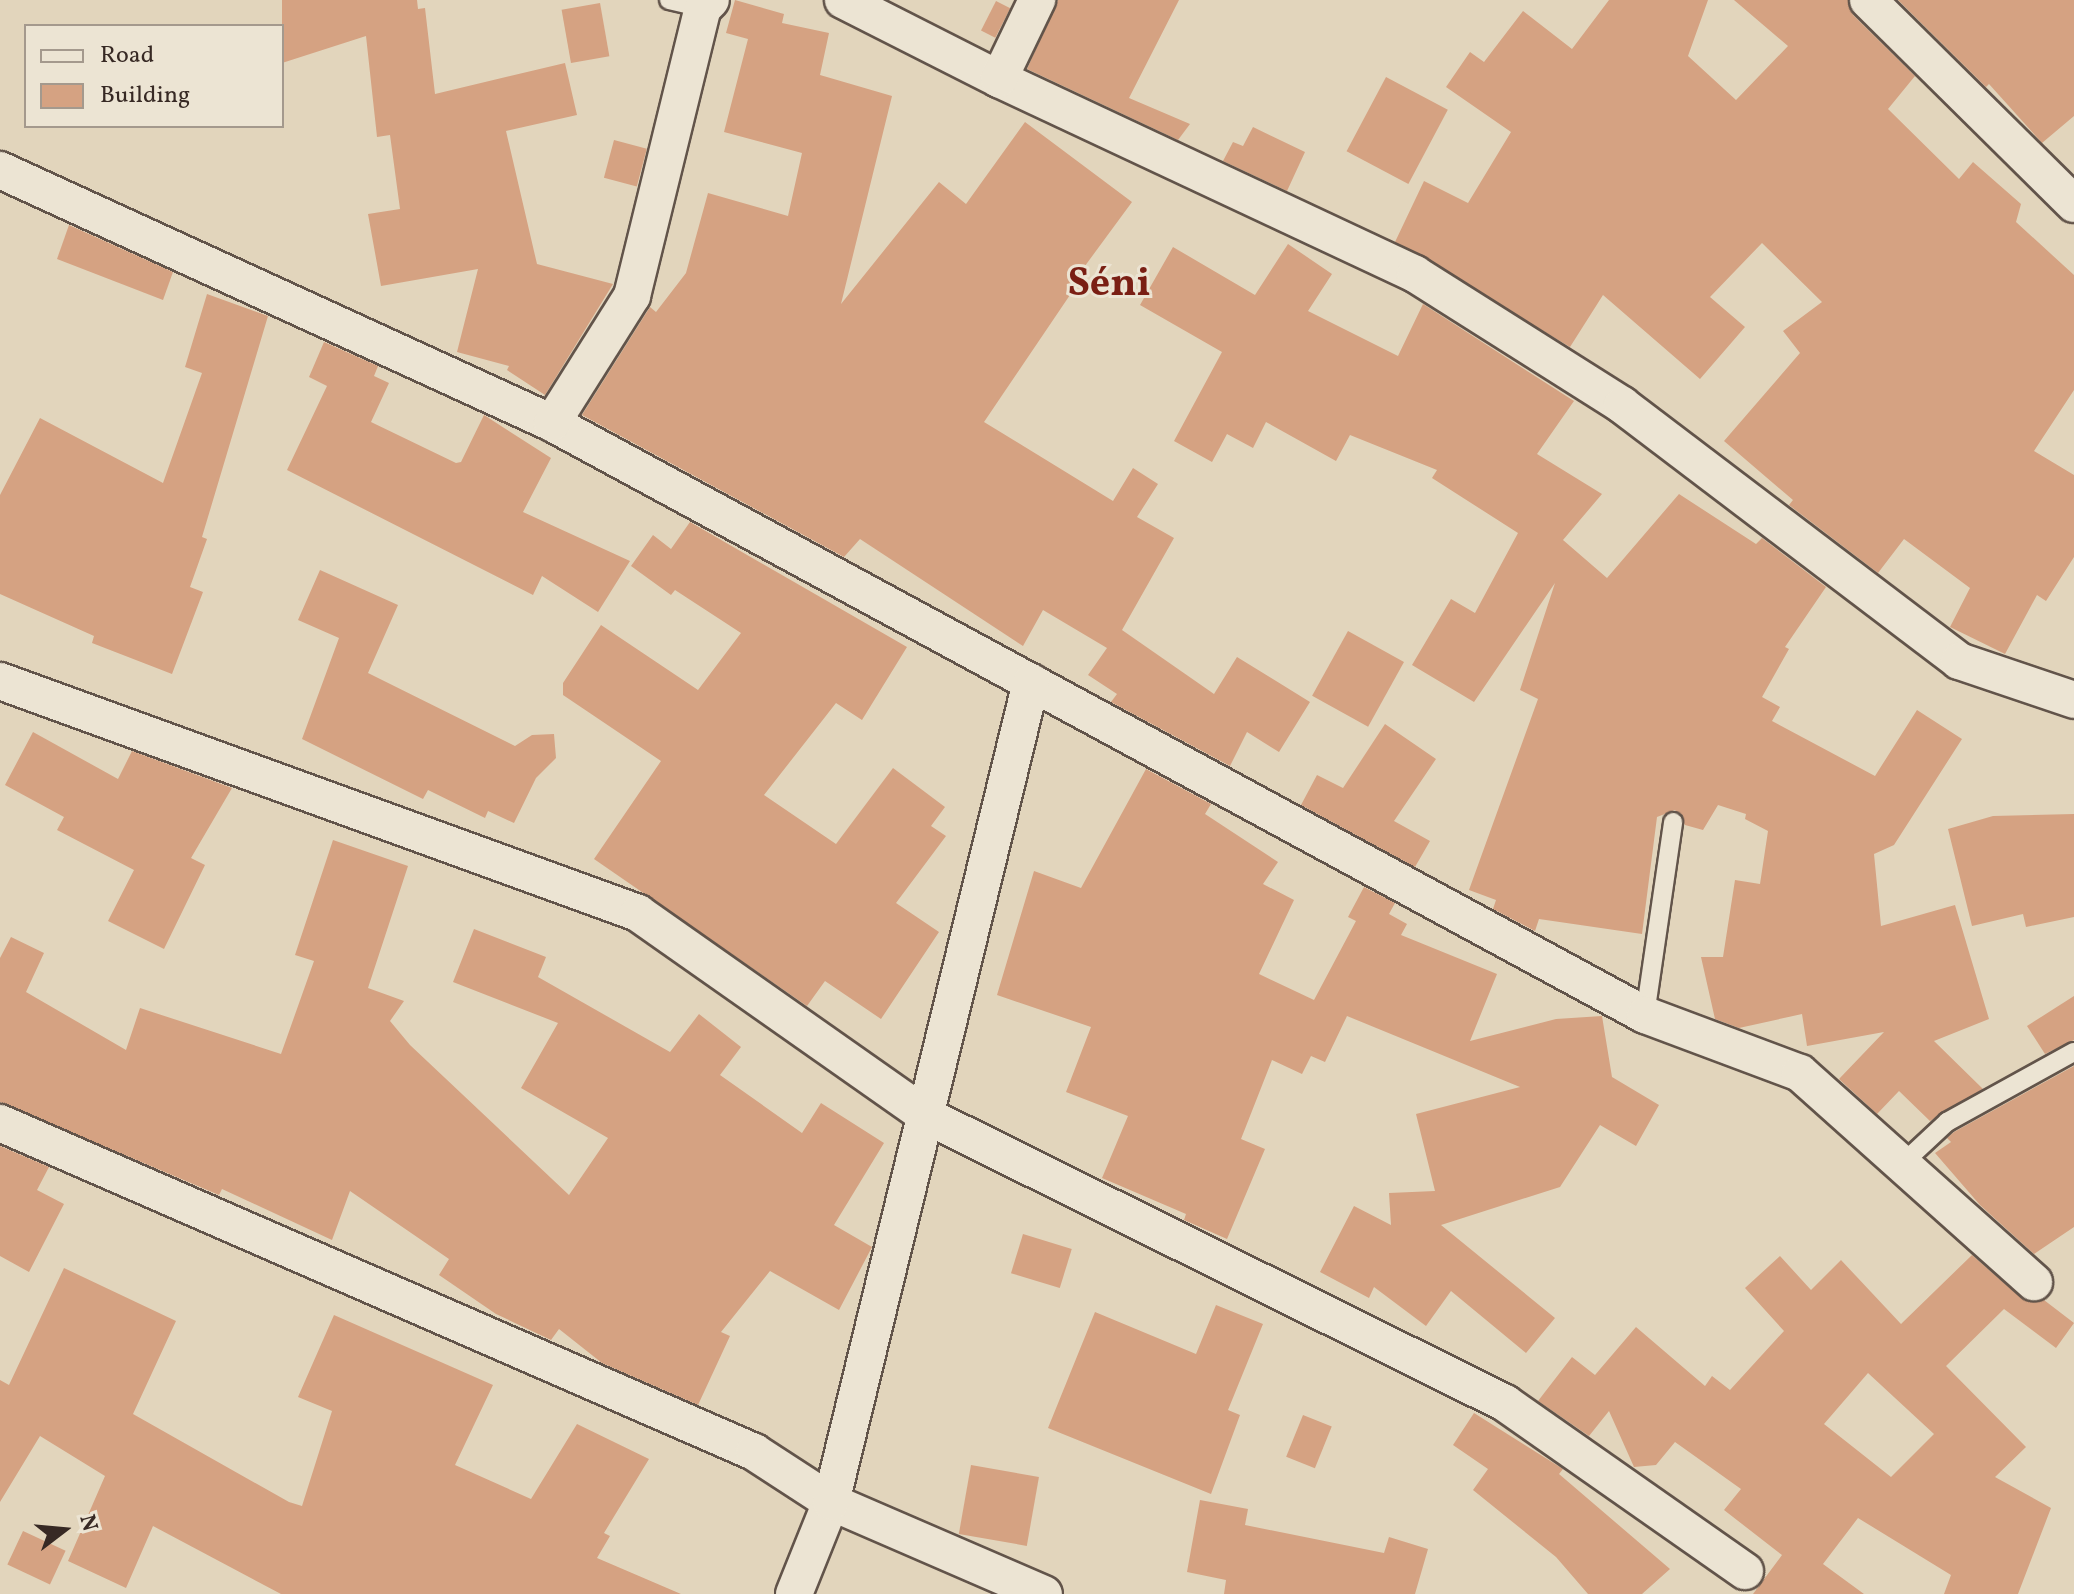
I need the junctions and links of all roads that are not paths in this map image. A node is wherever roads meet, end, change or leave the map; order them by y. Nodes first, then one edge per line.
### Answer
1 (843, 0) edge
2 (1037, 0) edge
3 (1868, 0) edge
4 (694, 3) edge
5 (999, 79) junction
6 (0, 170) edge
7 (2074, 204) edge
8 (552, 423) junction
9 (0, 681) edge
10 (1031, 682) junction
11 (2074, 700) edge
12 (1673, 822) dead end
13 (1645, 1015) junction
14 (2074, 1052) edge
15 (925, 1115) junction
16 (0, 1123) edge
17 (1902, 1164) junction
18 (2034, 1282) dead end
19 (831, 1502) junction
20 (1745, 1571) dead end
21 (794, 1594) edge
22 (1044, 1594) edge

1 - 5 street
2 - 5 street
3 - 7 street
4 - 8 street
5 - 11 street
6 - 8 street
8 - 10 street
9 - 15 street
10 - 13 street
10 - 15 street
12 - 13 lane
13 - 17 street
14 - 17 lane
15 - 19 street
15 - 20 street
16 - 19 street
17 - 18 street
19 - 21 street
19 - 22 street

